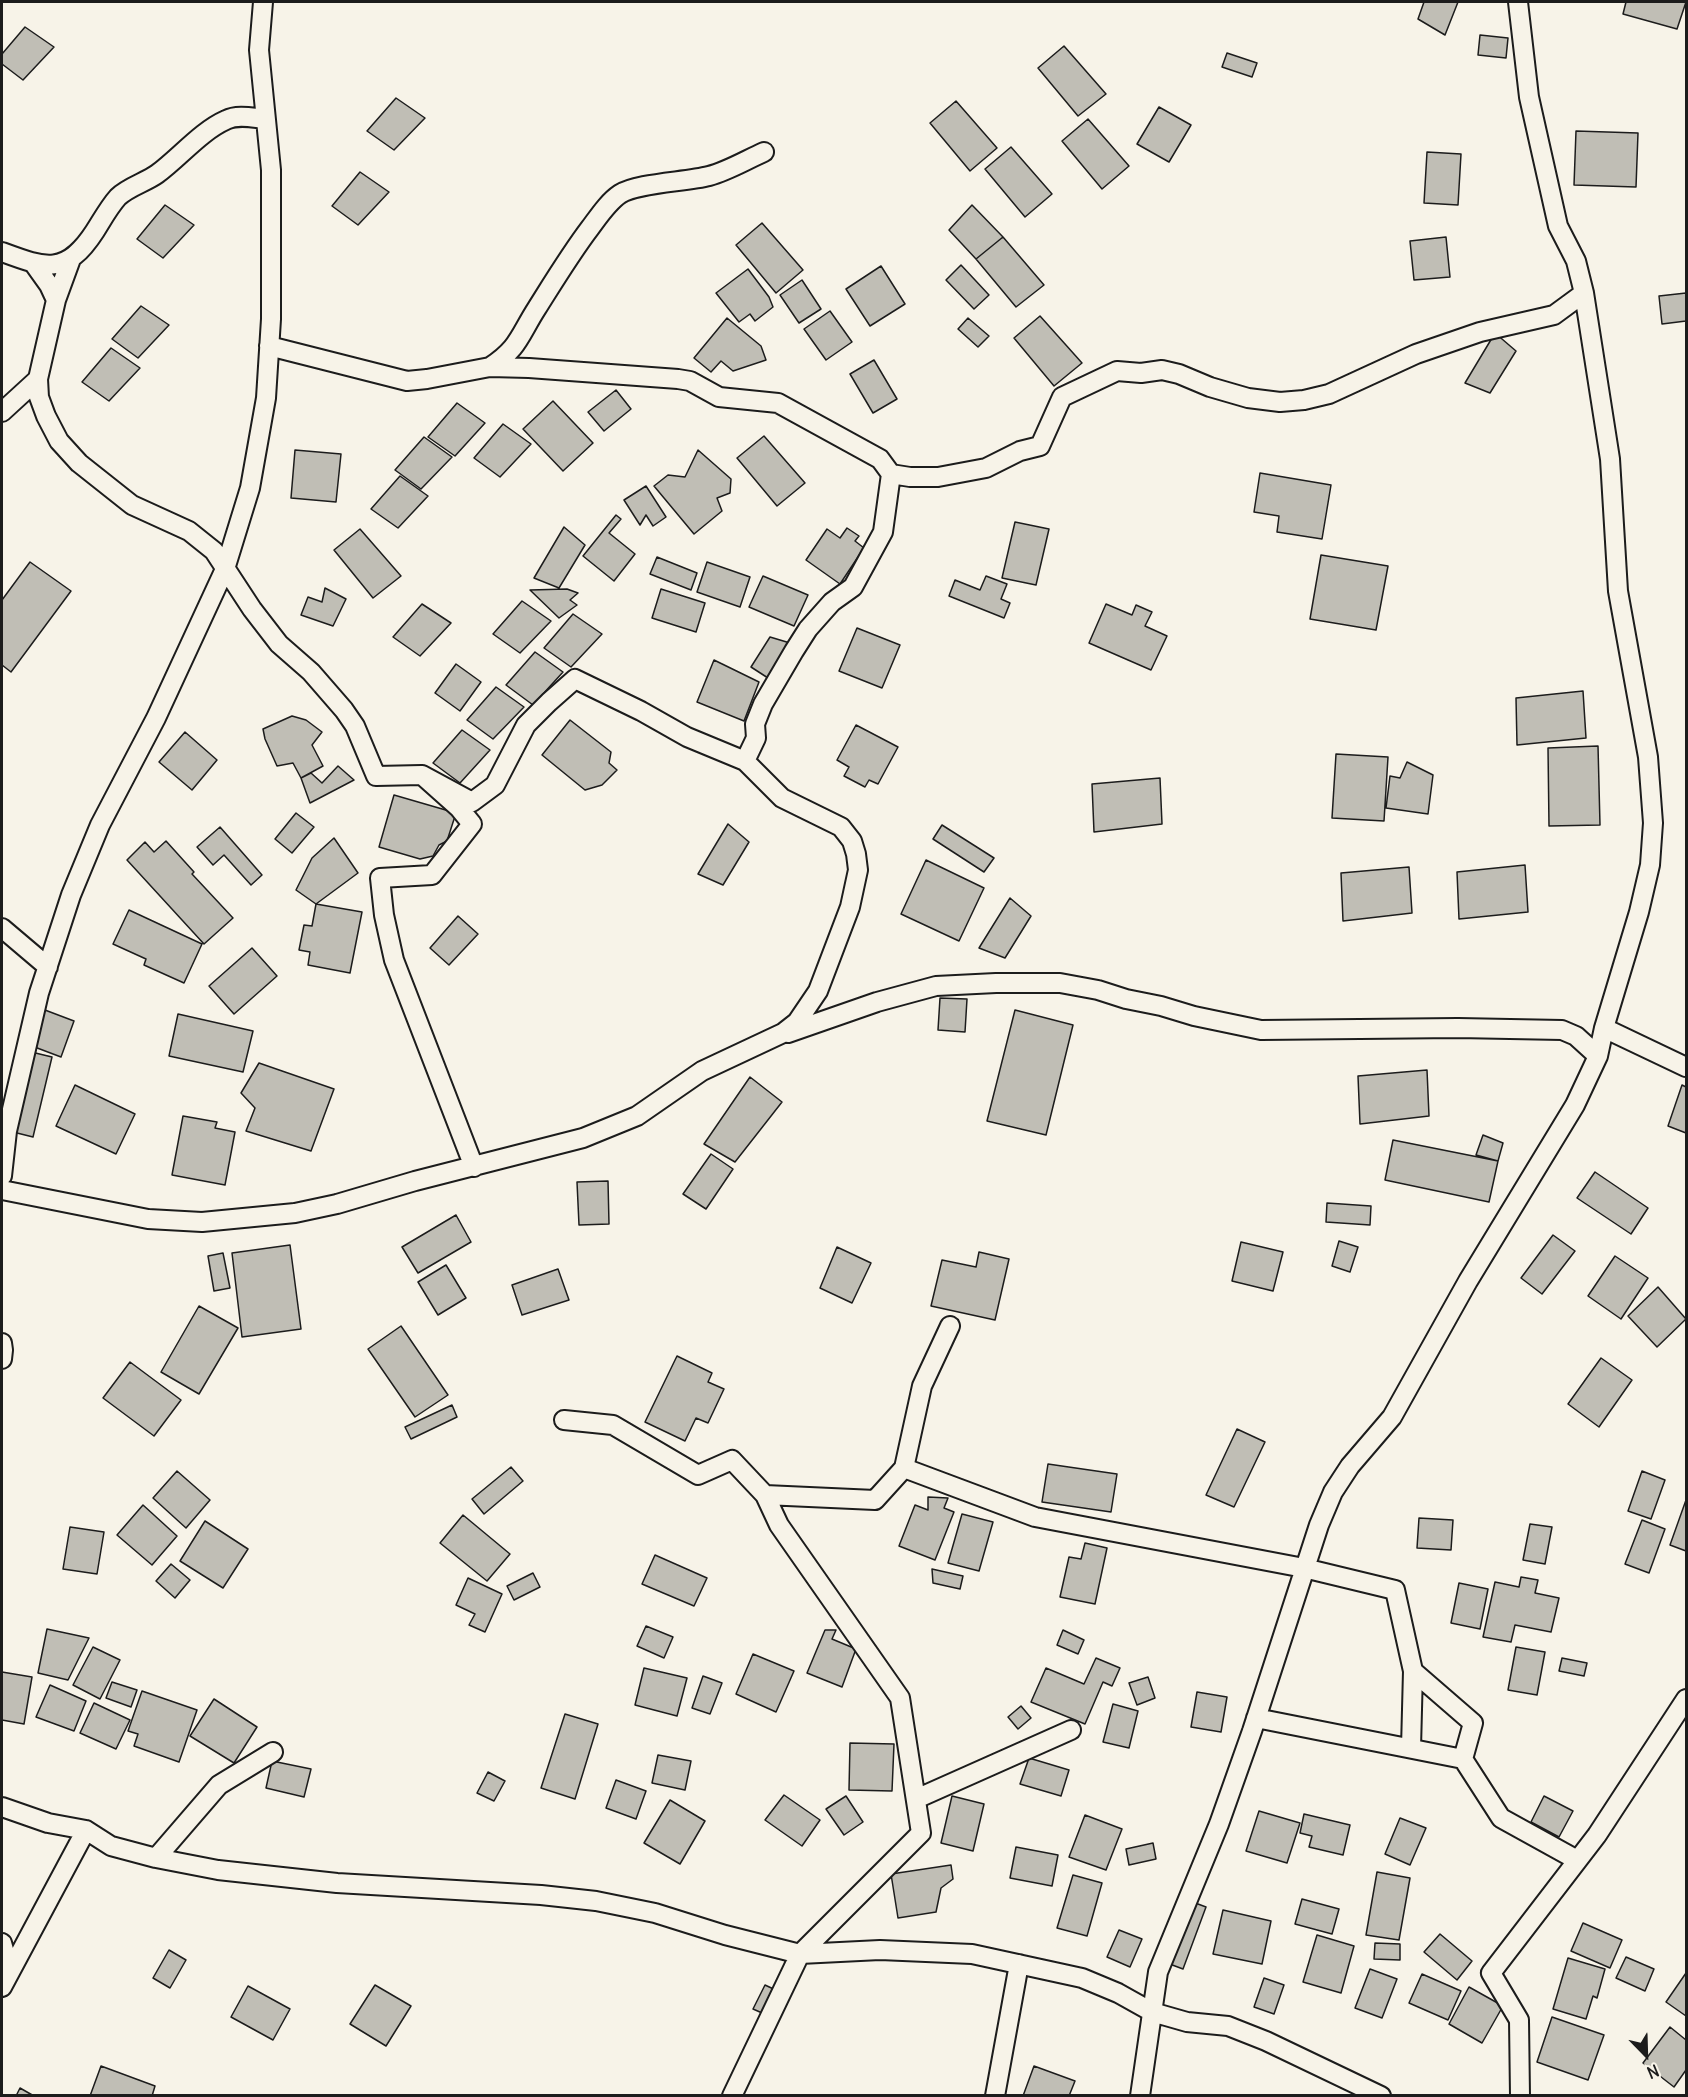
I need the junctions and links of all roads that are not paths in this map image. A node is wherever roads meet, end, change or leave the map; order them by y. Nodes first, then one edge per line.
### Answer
1 (262, 2) edge
2 (1518, 2) edge
3 (266, 119) junction
4 (764, 152) dead end
5 (2, 252) edge
6 (71, 259) junction
7 (34, 264) junction
8 (1584, 293) junction
9 (56, 300) junction
10 (269, 346) junction
11 (489, 367) junction
12 (38, 379) junction
13 (2, 412) edge
14 (891, 474) junction
15 (225, 569) junction
16 (745, 761) junction
17 (422, 775) junction
18 (2, 928) edge
19 (48, 967) junction
20 (1604, 1028) junction
21 (769, 1040) junction
22 (1598, 1056) junction
23 (1686, 1068) edge
24 (4, 1130) edge
25 (474, 1167) junction
26 (2, 1176) edge
27 (2, 1190) edge
28 (950, 1326) dead end
29 (2, 1343) edge
30 (2, 1359) edge
31 (564, 1420) dead end
32 (904, 1468) junction
33 (765, 1496) junction
34 (1304, 1568) junction
35 (1413, 1671) junction
36 (1686, 1699) edge
37 (1256, 1718) junction
38 (1071, 1730) dead end
39 (1411, 1748) junction
40 (273, 1752) dead end
41 (1463, 1759) junction
42 (916, 1799) junction
43 (2, 1807) edge
44 (86, 1830) junction
45 (156, 1858) junction
46 (1577, 1860) junction
47 (2, 1942) edge
48 (800, 1954) junction
49 (1019, 1964) junction
50 (10, 1971) junction
51 (2, 1987) edge
52 (1152, 2012) junction
53 (732, 2096) edge
54 (995, 2096) edge
55 (1140, 2096) edge
56 (1381, 2096) edge
57 (1520, 2096) edge

1 - 3 street
2 - 8 street
3 - 6 street
3 - 10 street
4 - 11 street
5 - 7 street
6 - 7 street
6 - 9 street
7 - 9 street
8 - 14 street
8 - 20 street
9 - 12 street
10 - 11 street
10 - 15 street
11 - 14 street
12 - 13 street
12 - 15 street
14 - 16 street
15 - 17 street
15 - 19 street
16 - 17 street
16 - 21 street
17 - 25 street
18 - 19 street
19 - 24 street
20 - 22 street
20 - 23 street
21 - 22 street
21 - 25 street
22 - 34 street
24 - 26 street
25 - 27 street
28 - 32 street
29 - 30 street
31 - 33 street
32 - 33 street
32 - 34 street
33 - 42 street
34 - 35 street
34 - 37 street
35 - 39 street
35 - 41 street
36 - 46 street
37 - 39 street
37 - 52 street
38 - 42 street
39 - 41 street
40 - 45 street
41 - 46 street
42 - 48 street
43 - 44 street
44 - 45 street
44 - 50 street
45 - 48 street
46 - 57 street
47 - 50 street
48 - 49 street
48 - 53 street
49 - 52 street
49 - 54 street
50 - 51 street
52 - 55 street
52 - 56 street

